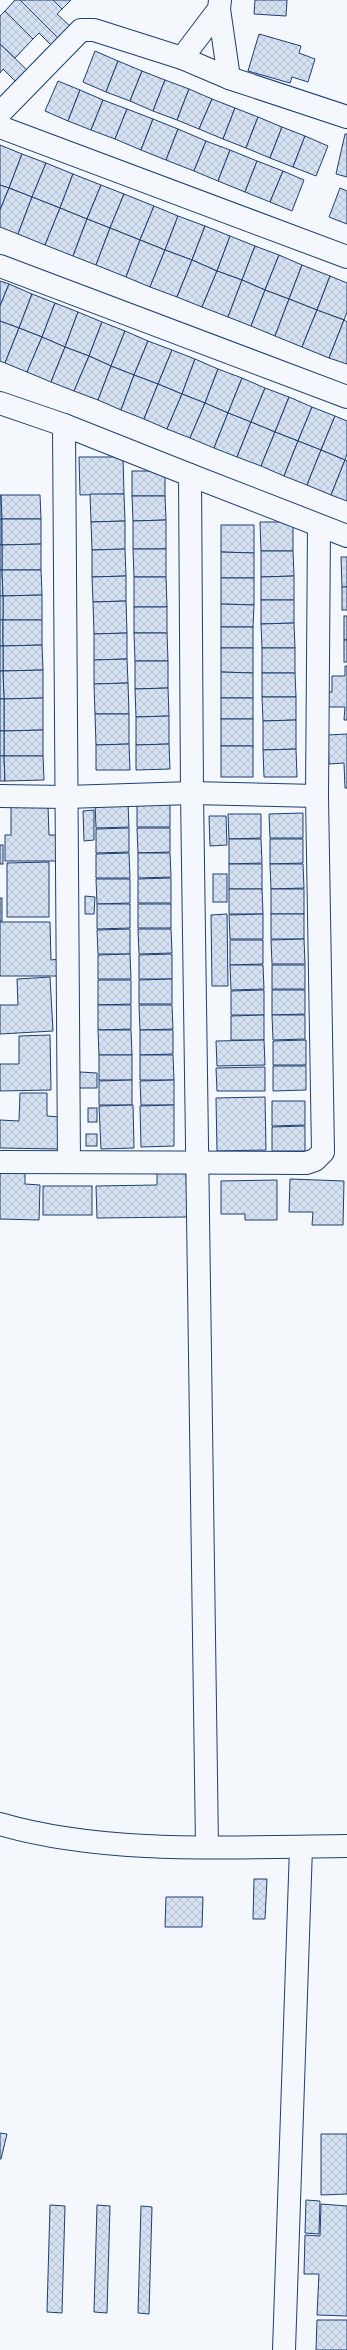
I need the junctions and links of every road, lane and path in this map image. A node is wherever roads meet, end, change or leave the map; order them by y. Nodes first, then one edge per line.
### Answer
1 (219, 4) edge
2 (182, 58) junction
3 (229, 78) junction
4 (0, 113) edge
5 (347, 118) edge
6 (0, 126) edge
7 (347, 257) edge
8 (0, 266) edge
9 (347, 397) edge
10 (0, 403) edge
11 (64, 425) junction
12 (190, 475) junction
13 (319, 526) junction
14 (347, 536) edge
15 (192, 794) junction
16 (0, 796) edge
17 (317, 796) junction
18 (66, 798) junction
19 (199, 1161) junction
20 (0, 1162) edge
21 (69, 1162) junction
22 (0, 1824) edge
23 (347, 1846) edge
24 (207, 1847) junction
25 (300, 1847) junction
26 (284, 2350) edge

1 - 2 street
1 - 3 street
2 - 3 street
2 - 4 street
3 - 5 street
6 - 7 street
8 - 9 street
10 - 11 street
11 - 12 street
11 - 18 street
12 - 13 street
12 - 15 street
13 - 14 street
13 - 17 street
15 - 17 street
15 - 18 street
15 - 19 street
16 - 18 street
17 - 19 street
18 - 21 street
19 - 21 street
19 - 24 street
20 - 21 street
22 - 24 street
23 - 25 street
24 - 25 street
25 - 26 street

